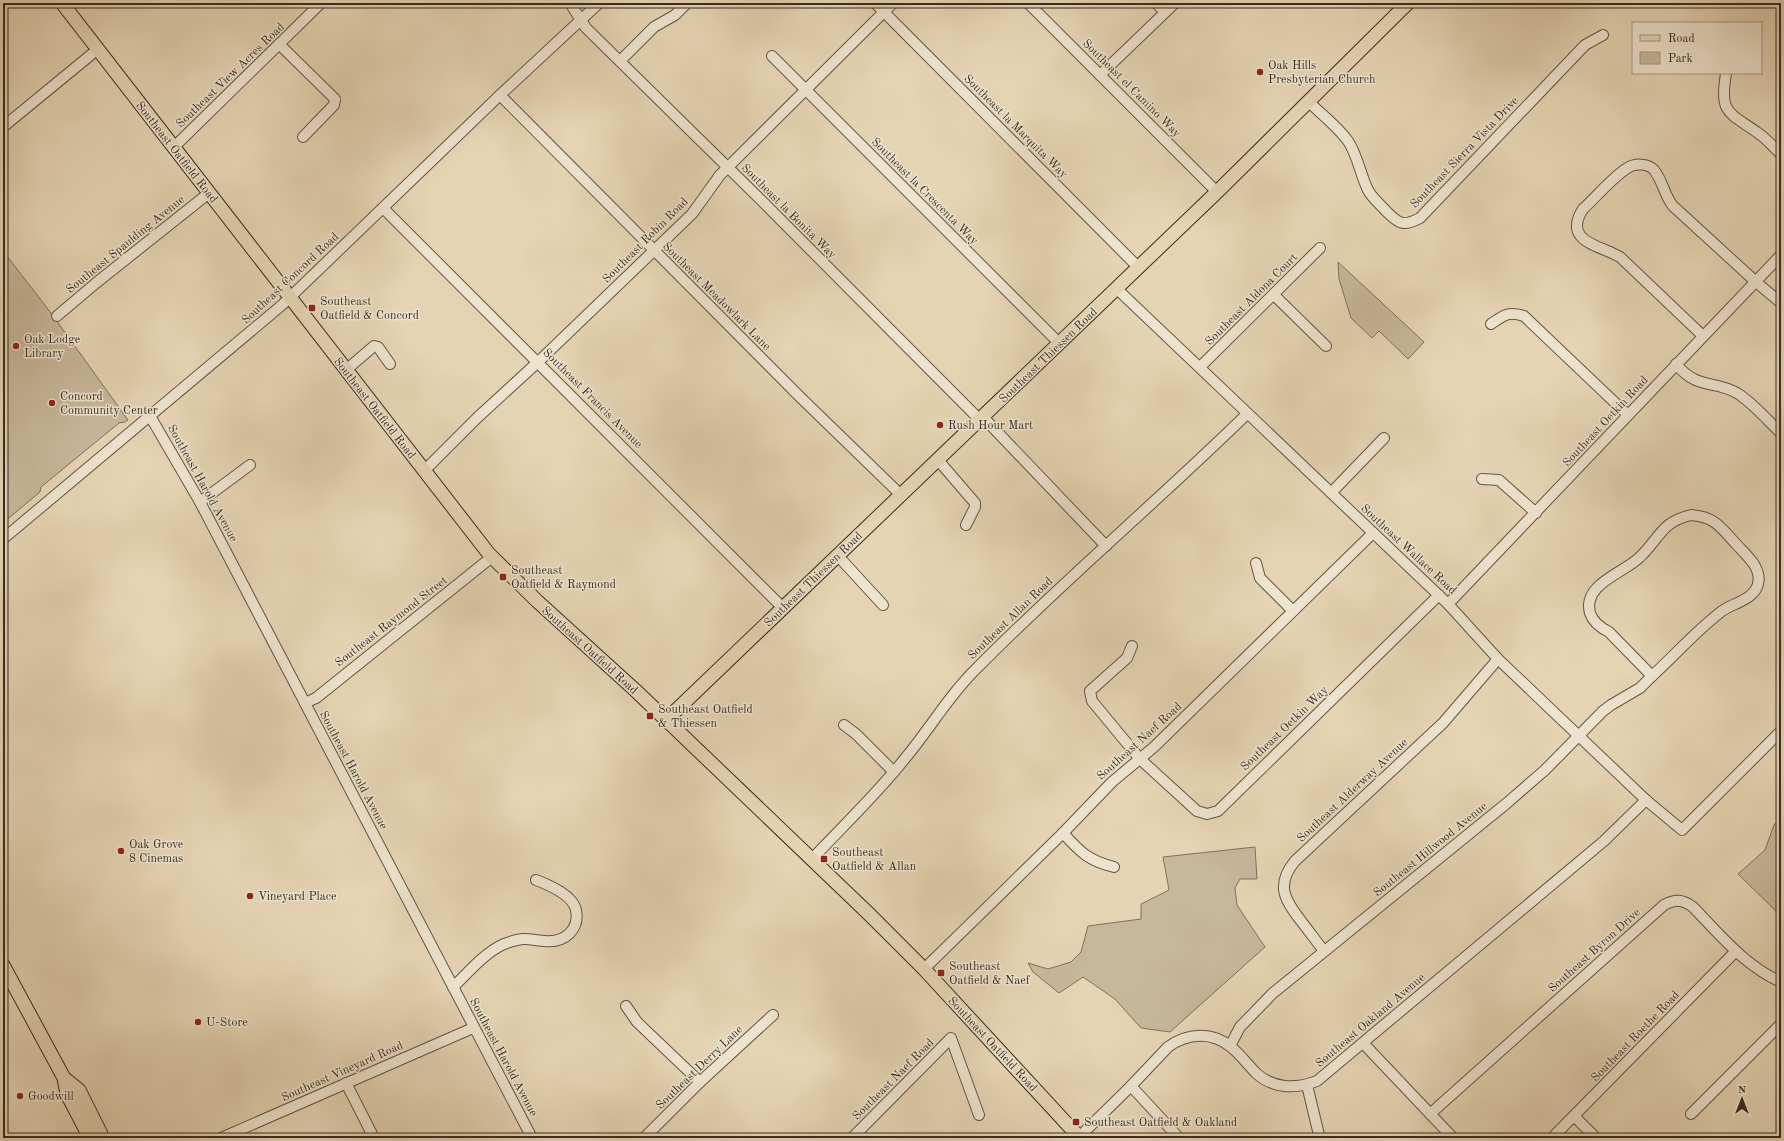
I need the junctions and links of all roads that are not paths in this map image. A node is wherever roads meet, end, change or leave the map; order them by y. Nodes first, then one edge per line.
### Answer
1 (62, 3) edge
2 (321, 3) edge
3 (570, 3) edge
4 (599, 3) edge
5 (687, 3) edge
6 (875, 3) edge
7 (893, 3) edge
8 (1028, 3) edge
9 (1156, 3) edge
10 (1175, 3) edge
11 (1408, 3) edge
12 (884, 12) junction
13 (1165, 12) junction
14 (580, 21) junction
15 (1603, 35) dead end
16 (279, 44) junction
17 (98, 49) junction
18 (772, 56) dead end
19 (620, 61) junction
20 (1726, 74) dead end
21 (1100, 76) junction
22 (806, 91) junction
23 (500, 95) junction
24 (1308, 102) junction
25 (3, 127) edge
26 (303, 137) dead end
27 (174, 148) junction
28 (1781, 154) edge
29 (728, 168) junction
30 (1217, 192) junction
31 (209, 193) junction
32 (383, 208) junction
33 (1320, 248) dead end
34 (654, 251) junction
35 (1781, 255) edge
36 (1138, 268) junction
37 (1756, 282) junction
38 (1117, 289) junction
39 (1274, 295) junction
40 (290, 298) junction
41 (1781, 303) edge
42 (57, 316) dead end
43 (1492, 324) dead end
44 (1703, 336) junction
45 (1060, 344) junction
46 (1326, 346) dead end
47 (538, 362) junction
48 (390, 364) dead end
49 (1676, 364) junction
50 (1200, 367) junction
51 (346, 370) junction
52 (1247, 414) junction
53 (1628, 415) junction
54 (150, 416) junction
55 (982, 418) junction
56 (1781, 433) edge
57 (1384, 438) dead end
58 (938, 460) junction
59 (250, 465) dead end
60 (424, 471) junction
61 (1482, 479) dead end
62 (1331, 493) junction
63 (901, 495) junction
64 (200, 502) junction
65 (1536, 513) junction
66 (966, 525) dead end
67 (1374, 533) junction
68 (3, 539) edge
69 (1106, 546) junction
70 (838, 556) junction
71 (492, 557) junction
72 (1256, 563) dead end
73 (1439, 595) junction
74 (1448, 604) junction
75 (883, 605) dead end
76 (784, 608) junction
77 (1293, 611) junction
78 (1132, 646) dead end
79 (1498, 659) junction
80 (1652, 676) junction
81 (305, 703) junction
82 (666, 720) junction
83 (844, 725) dead end
84 (1781, 731) edge
85 (1578, 736) junction
86 (1140, 759) junction
87 (894, 772) junction
88 (1646, 800) junction
89 (1063, 833) junction
90 (811, 860) junction
91 (1114, 867) dead end
92 (536, 880) dead end
93 (1324, 951) junction
94 (1736, 951) junction
95 (3, 965) edge
96 (924, 969) junction
97 (1781, 982) edge
98 (453, 987) junction
99 (626, 1006) dead end
100 (773, 1015) dead end
101 (1781, 1024) edge
102 (473, 1028) junction
103 (1364, 1043) junction
104 (1230, 1046) junction
105 (64, 1078) junction
106 (700, 1082) junction
107 (346, 1083) junction
108 (1307, 1085) junction
109 (1131, 1086) junction
110 (979, 1114) dead end
111 (1430, 1114) junction
112 (1691, 1114) dead end
113 (1574, 1116) junction
114 (1319, 1135) dead end
115 (1080, 1137) edge
116 (90, 1138) edge
117 (104, 1138) edge
118 (221, 1138) edge
119 (374, 1138) edge
120 (532, 1138) edge
121 (644, 1138) edge
122 (852, 1138) edge
123 (1179, 1138) edge
124 (1453, 1138) edge
125 (1552, 1138) edge
126 (1596, 1138) edge

1 - 17 main road, Southeast Oatfield Road
2 - 16 street, Southeast View Acres Road
3 - 14 street, Southeast la Bonita Way
4 - 14 street, Southeast Concord Road
5 - 19 street
6 - 12 street, Southeast la Marquita Way
7 - 12 street, Southeast Robin Road
8 - 21 street, Southeast el Camino Way
9 - 13 street
10 - 13 street
11 - 24 main road, Southeast Thiessen Road
12 - 22 street, Southeast Robin Road
12 - 36 street, Southeast la Marquita Way
13 - 21 street
14 - 19 street, Southeast la Bonita Way
14 - 23 street, Southeast Concord Road
15 - 24 street, Southeast Sierra Vista Drive
16 - 26 street
16 - 27 street, Southeast View Acres Road
17 - 25 street
17 - 27 main road, Southeast Oatfield Road
18 - 22 street, Southeast la Crescenta Way
19 - 29 street, Southeast la Bonita Way
20 - 28 street
21 - 30 street, Southeast el Camino Way
22 - 29 street, Southeast Robin Road
22 - 45 street, Southeast la Crescenta Way
23 - 32 street, Southeast Concord Road
23 - 34 street, Southeast Meadowlark Lane
24 - 30 main road, Southeast Thiessen Road
27 - 31 main road, Southeast Oatfield Road
29 - 34 street, Southeast Robin Road
29 - 55 street, Southeast la Bonita Way
30 - 36 main road, Southeast Thiessen Road
31 - 40 main road, Southeast Oatfield Road
31 - 42 street, Southeast Spaulding Avenue
32 - 40 street, Southeast Concord Road
32 - 47 street, Southeast Francis Avenue
33 - 39 street, Southeast Aldona Court
34 - 47 street, Southeast Robin Road
34 - 63 street, Southeast Meadowlark Lane
35 - 37 street, Southeast Oetkin Road
36 - 38 main road, Southeast Thiessen Road
37 - 41 street
37 - 44 street, Southeast Oetkin Road
37 - 44 street
38 - 45 main road, Southeast Thiessen Road
38 - 50 street, Southeast Wallace Road
39 - 46 street
39 - 50 street, Southeast Aldona Court
40 - 51 main road, Southeast Oatfield Road
40 - 54 street, Southeast Concord Road
43 - 53 street
44 - 49 street, Southeast Oetkin Road
45 - 55 main road, Southeast Thiessen Road
47 - 60 street, Southeast Robin Road
47 - 76 street, Southeast Francis Avenue
48 - 51 street
49 - 53 street, Southeast Oetkin Road
49 - 56 street
50 - 52 street, Southeast Wallace Road
51 - 60 main road, Southeast Oatfield Road
52 - 62 street, Southeast Wallace Road
52 - 69 street, Southeast Allan Road
53 - 65 street, Southeast Oetkin Road
54 - 64 street, Southeast Harold Avenue
54 - 68 street, Southeast Concord Road
55 - 58 main road, Southeast Thiessen Road
55 - 69 street, Southeast la Bonita Way
57 - 62 street
58 - 63 main road, Southeast Thiessen Road
58 - 66 street
59 - 64 street
60 - 71 main road, Southeast Oatfield Road
61 - 65 street
62 - 67 street, Southeast Wallace Road
63 - 70 main road, Southeast Thiessen Road
64 - 81 street, Southeast Harold Avenue
65 - 74 street, Southeast Oetkin Road
67 - 73 street, Southeast Wallace Road
67 - 77 street, Southeast Naef Road
69 - 87 street, Southeast Allan Road
70 - 75 street
70 - 76 main road, Southeast Thiessen Road
71 - 81 street, Southeast Raymond Street
71 - 82 main road, Southeast Oatfield Road
72 - 77 street
73 - 74 street, Southeast Wallace Road
73 - 86 street, Southeast Oetkin Way
74 - 79 street, Southeast Wallace Road
76 - 82 main road, Southeast Thiessen Road
77 - 86 street, Southeast Naef Road
78 - 86 street, Southeast Oetkin Way
79 - 85 street, Southeast Wallace Road
79 - 93 street, Southeast Alderway Avenue
80 - 80 street, Southeast Hillwood Avenue
80 - 85 street, Southeast Hillwood Avenue
81 - 98 street, Southeast Harold Avenue
82 - 90 main road, Southeast Oatfield Road
83 - 87 street
84 - 88 street, Southeast Wallace Road
85 - 88 street, Southeast Wallace Road
85 - 93 street, Southeast Hillwood Avenue
86 - 89 street, Southeast Naef Road
87 - 90 street, Southeast Allan Road
88 - 103 street, Southeast Oakland Avenue
89 - 91 street
89 - 96 street, Southeast Naef Road
90 - 96 main road, Southeast Oatfield Road
92 - 98 street
93 - 104 street, Southeast Hillwood Avenue
94 - 97 street, Southeast Byron Drive
94 - 111 street, Southeast Byron Drive
94 - 113 street, Southeast Roethe Road
95 - 105 main road
96 - 115 main road, Southeast Oatfield Road
98 - 102 street, Southeast Harold Avenue
99 - 106 street
100 - 106 street, Southeast Derry Lane
101 - 112 street
102 - 107 street, Southeast Vineyard Road
102 - 120 street, Southeast Harold Avenue
103 - 108 street, Southeast Oakland Avenue
103 - 111 street
104 - 108 street, Southeast Oakland Avenue
104 - 109 street, Southeast Oakland Avenue
105 - 116 main road
105 - 117 main road
106 - 121 street, Southeast Derry Lane
107 - 118 street, Southeast Vineyard Road
107 - 119 street
108 - 114 street
109 - 115 street, Southeast Oakland Avenue
109 - 123 street
110 - 122 street, Southeast Naef Road
111 - 124 street
113 - 125 street, Southeast Roethe Road
113 - 126 street

